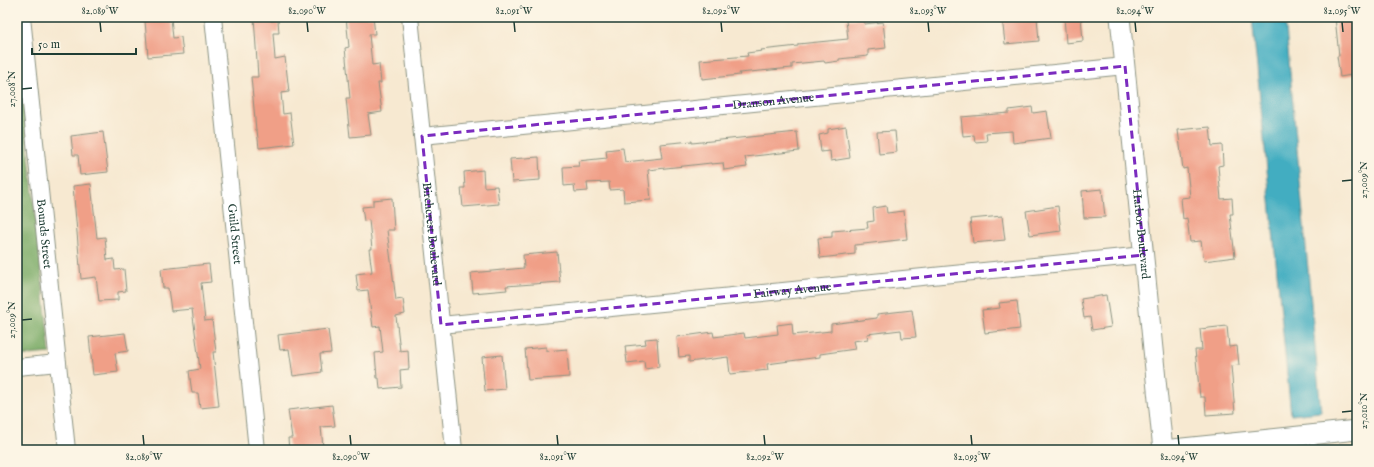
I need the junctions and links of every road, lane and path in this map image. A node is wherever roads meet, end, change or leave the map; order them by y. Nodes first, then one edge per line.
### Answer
1 (22, 17) edge
2 (213, 17) edge
3 (410, 17) edge
4 (1120, 17) edge
5 (1125, 66) junction
6 (422, 136) junction
7 (1144, 255) junction
8 (441, 325) junction
9 (58, 363) junction
10 (17, 367) edge
11 (1357, 430) edge
12 (67, 450) edge
13 (257, 450) edge
14 (454, 450) edge
15 (1162, 450) edge

1 - 9 street, Bounds Street
2 - 13 street, Guild Street
3 - 6 street, Birchcrest Boulevard
4 - 5 street, Harbor Boulevard
5 - 6 street, Dranson Avenue
5 - 7 street, Harbor Boulevard
6 - 8 street, Birchcrest Boulevard
7 - 8 street, Fairway Avenue
7 - 15 street, Harbor Boulevard
8 - 14 street, Birchcrest Boulevard
9 - 10 street
9 - 12 street, Bounds Street
11 - 15 street

